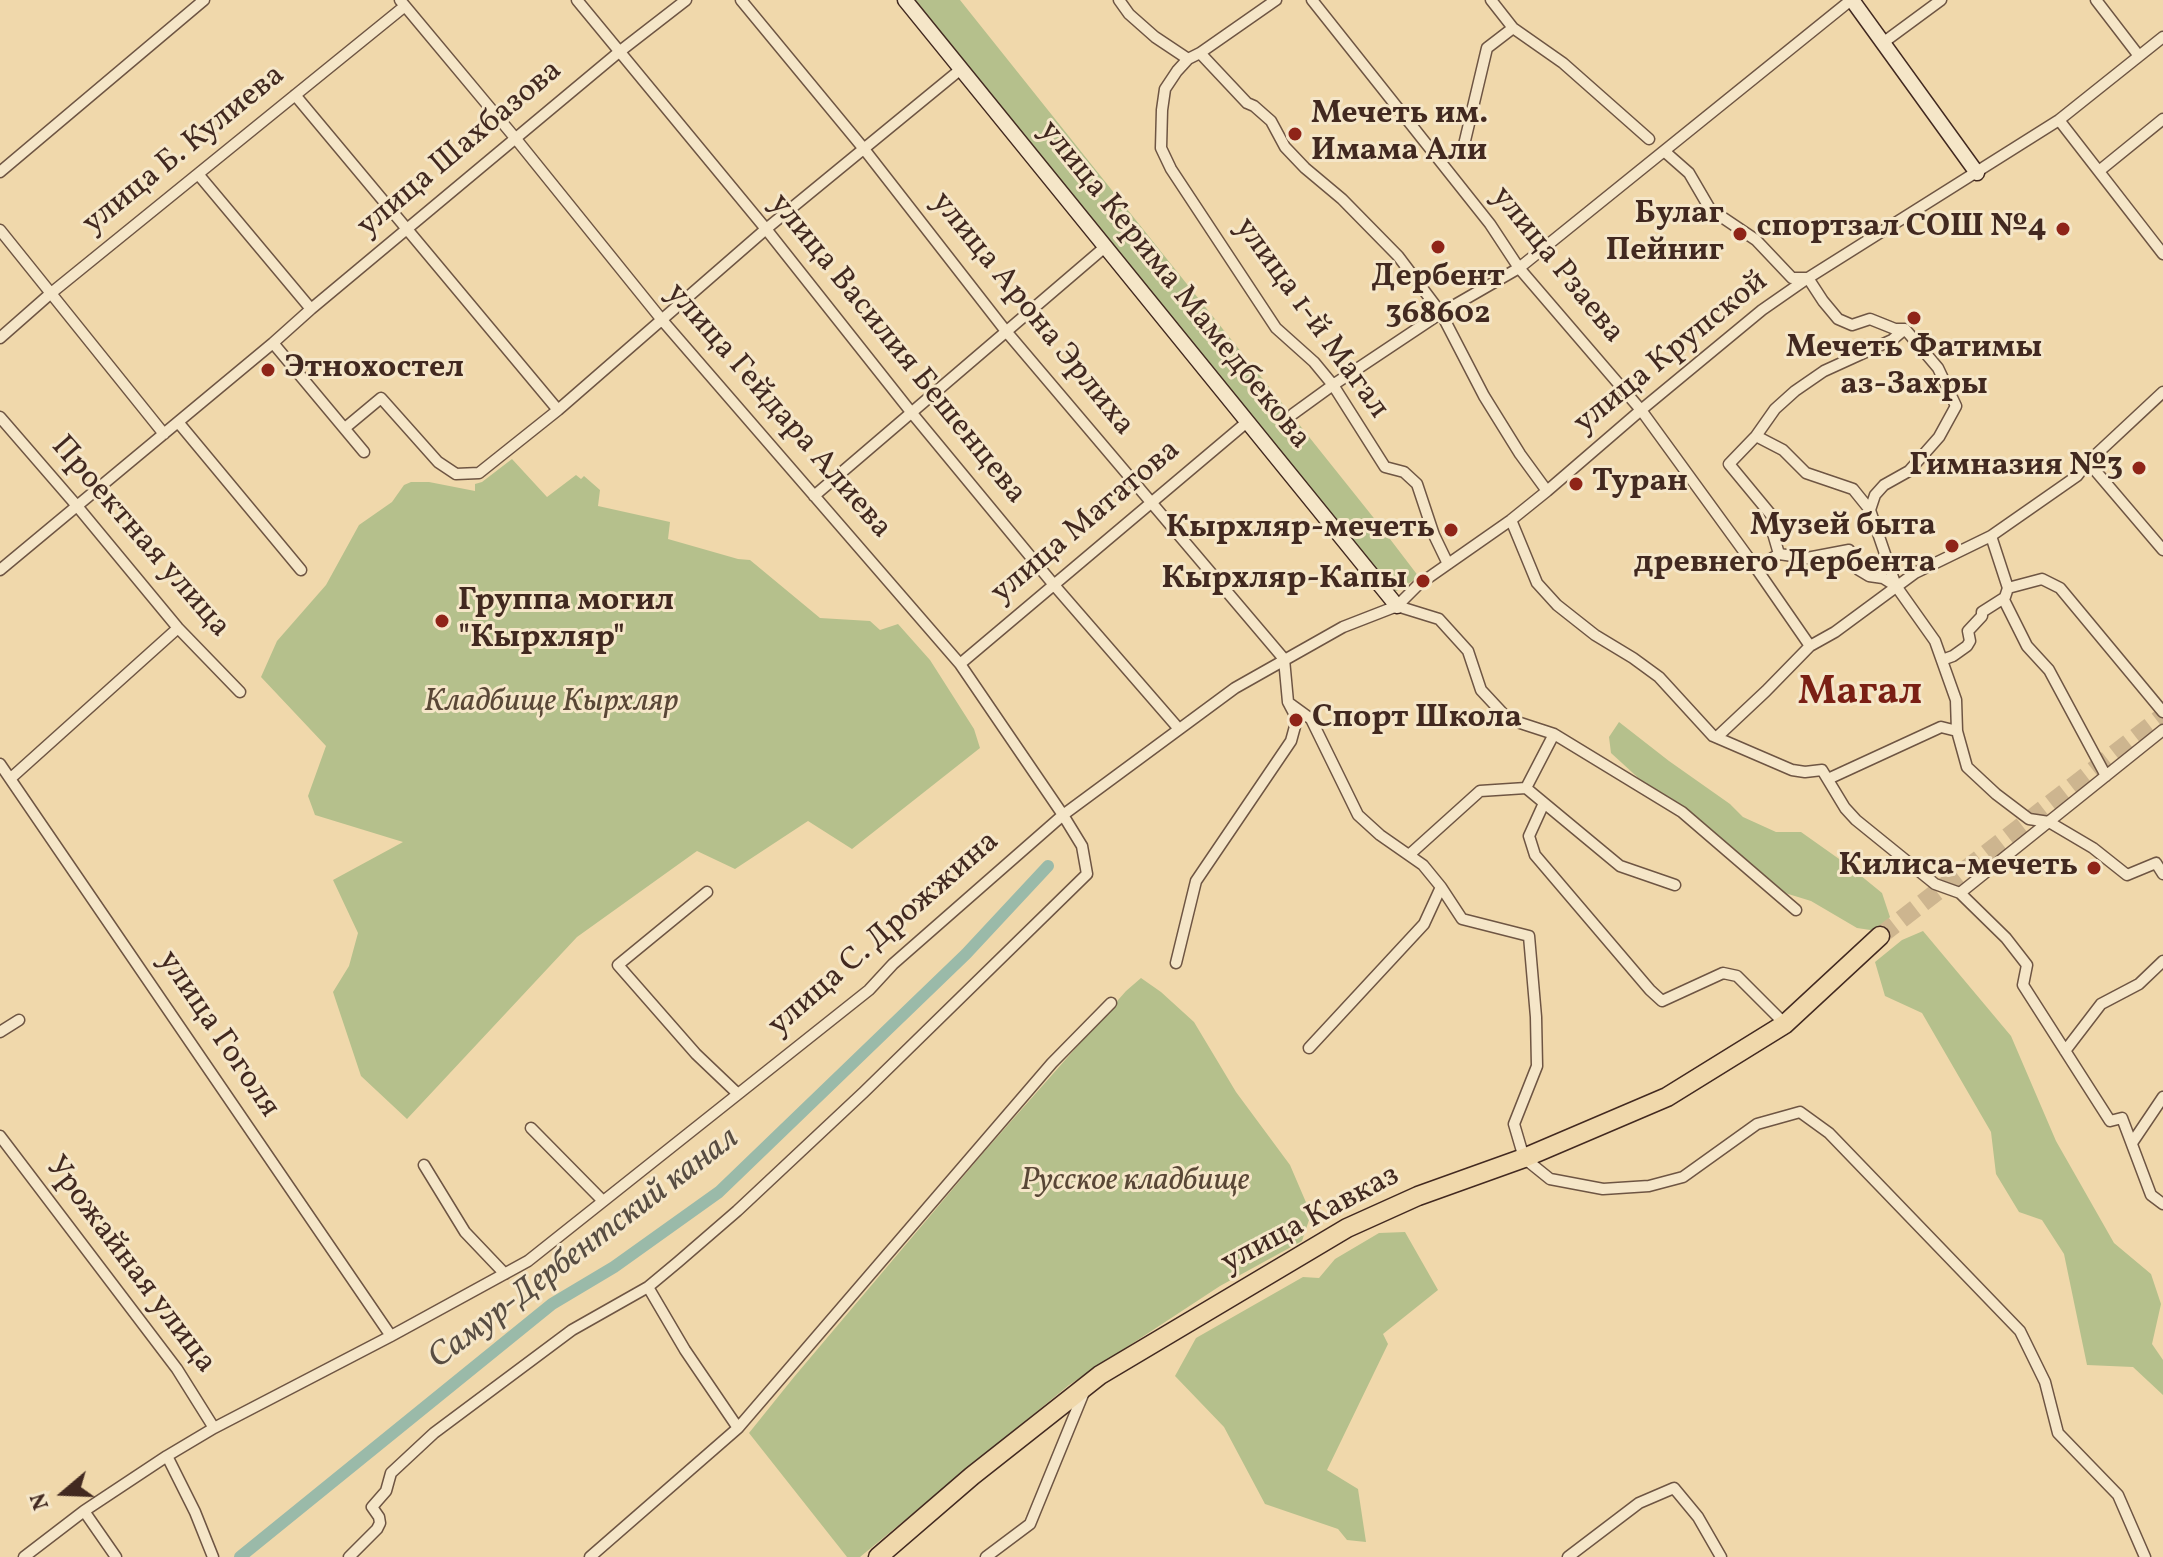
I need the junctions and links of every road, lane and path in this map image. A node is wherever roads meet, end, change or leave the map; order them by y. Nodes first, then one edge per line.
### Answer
1 (204, 0) edge
2 (577, 0) edge
3 (686, 0) edge
4 (741, 0) edge
5 (905, 0) edge
6 (1119, 0) edge
7 (1276, 0) edge
8 (1312, 0) edge
9 (1491, 0) edge
10 (1852, 0) edge
11 (1941, 0) edge
12 (2096, 0) edge
13 (402, 3) edge
14 (1513, 28) junction
15 (2163, 37) edge
16 (1884, 42) junction
17 (619, 52) junction
18 (1200, 53) junction
19 (2139, 56) junction
20 (1188, 59) junction
21 (961, 69) junction
22 (295, 95) junction
23 (2163, 119) edge
24 (2059, 120) junction
25 (516, 139) junction
26 (1649, 139) dead end
27 (864, 149) junction
28 (1463, 149) tunnel mouth
29 (1664, 151) junction
30 (1453, 156) tunnel mouth
31 (1442, 164) junction
32 (2099, 171) junction
33 (0, 172) edge
34 (1977, 173) junction
35 (198, 174) junction
36 (407, 228) junction
37 (766, 229) junction
38 (0, 230) edge
39 (1105, 247) junction
40 (2163, 254) edge
41 (1519, 268) junction
42 (1808, 278) junction
43 (50, 294) junction
44 (311, 309) junction
45 (1441, 313) junction
46 (662, 320) junction
47 (1905, 329) junction
48 (1005, 330) junction
49 (0, 338) edge
50 (273, 343) junction
51 (1333, 385) junction
52 (2163, 392) edge
53 (558, 410) junction
54 (1641, 410) junction
55 (911, 412) junction
56 (1293, 414) dead end
57 (0, 417) edge
58 (178, 422) junction
59 (1247, 422) junction
60 (345, 428) junction
61 (164, 434) junction
62 (1756, 436) junction
63 (364, 452) dead end
64 (2088, 462) junction
65 (1547, 491) junction
66 (814, 496) junction
67 (1151, 503) junction
68 (77, 506) junction
69 (1870, 510) junction
70 (1772, 516) dead end
71 (1511, 520) junction
72 (1772, 530) dead end
73 (1991, 536) junction
74 (2163, 550) edge
75 (1779, 554) junction
76 (1448, 564) junction
77 (1756, 568) junction
78 (0, 570) edge
79 (301, 570) dead end
80 (1054, 585) junction
81 (1418, 585) joint
82 (1896, 586) junction
83 (2006, 593) junction
84 (1397, 606) junction
85 (178, 628) junction
86 (1810, 646) junction
87 (1284, 659) junction
88 (1942, 660) junction
89 (960, 664) junction
90 (240, 692) dead end
91 (1288, 702) junction
92 (2163, 712) edge
93 (1179, 729) junction
94 (2163, 730) edge
95 (1957, 731) junction
96 (1554, 734) junction
97 (1717, 737) junction
98 (4, 772) edge
99 (2106, 776) junction
100 (1828, 779) junction
101 (1526, 788) junction
102 (1544, 803) junction
103 (1063, 815) junction
104 (2049, 822) junction
105 (1409, 855) junction
106 (2160, 861) edge
107 (2163, 874) edge
108 (1675, 885) dead end
109 (1441, 887) junction
110 (707, 892) dead end
111 (1960, 893) junction
112 (1796, 910) dead end
113 (1880, 936) tunnel mouth
114 (2163, 961) edge
115 (1176, 963) dead end
116 (1111, 1003) dead end
117 (19, 1020) dead end
118 (1785, 1024) junction
119 (0, 1032) edge
120 (1309, 1048) dead end
121 (2065, 1051) junction
122 (738, 1094) junction
123 (2163, 1097) edge
124 (531, 1128) dead end
125 (0, 1136) edge
126 (2132, 1143) junction
127 (1524, 1158) junction
128 (424, 1165) dead end
129 (603, 1201) junction
130 (2163, 1204) edge
131 (505, 1274) junction
132 (648, 1287) junction
133 (391, 1336) junction
134 (1085, 1387) junction
135 (214, 1428) junction
136 (738, 1428) junction
137 (167, 1456) junction
138 (84, 1511) junction
139 (24, 1557) edge
140 (116, 1557) edge
141 (213, 1557) edge
142 (349, 1557) edge
143 (590, 1557) edge
144 (878, 1557) edge
145 (986, 1557) edge
146 (1568, 1557) edge
147 (1721, 1557) edge
148 (2145, 1557) edge

1 - 33 street
2 - 17 street, улица Василия Бешенцева
3 - 17 street, улица Шахбазова
4 - 27 street, улица Арона Эрлиха
5 - 21 street, улица Керима Мамедбекова
6 - 20 street
7 - 18 street, улица 1-й Магал
8 - 31 street, улица Рзаева
9 - 14 street
10 - 16 street
10 - 29 street
11 - 16 street
12 - 19 street
13 - 22 street, улица Б. Кулиева
13 - 25 street, улица Гейдара Алиева
14 - 26 street
14 - 28 street
15 - 19 street, улица Крупской
16 - 34 street
17 - 25 street, улица Шахбазова
17 - 37 street, улица Василия Бешенцева
18 - 20 street, улица 1-й Магал
18 - 45 street
19 - 24 street, улица Крупской
20 - 51 street, улица 1-й Магал
21 - 27 street
21 - 39 street, улица Керима Мамедбекова
22 - 35 street, улица Б. Кулиева
22 - 36 street
23 - 32 street
24 - 32 street
24 - 34 street, улица Крупской
25 - 36 street, улица Шахбазова
25 - 46 street, улица Гейдара Алиева
27 - 37 street
27 - 48 street, улица Арона Эрлиха
29 - 41 street
29 - 42 street
30 - 31 street
31 - 41 street, улица Рзаева
32 - 40 street
34 - 42 street, улица Крупской
35 - 43 street, улица Б. Кулиева
35 - 44 street
36 - 44 street, улица Шахбазова
36 - 53 street
37 - 46 street
37 - 55 street, улица Василия Бешенцева
38 - 43 street
39 - 48 street
39 - 59 street, улица Керима Мамедбекова
41 - 45 street
41 - 54 street, улица Рзаева
42 - 47 street
42 - 54 street, улица Крупской
43 - 49 street, улица Б. Кулиева
43 - 61 street
44 - 50 street, улица Шахбазова
45 - 51 street
45 - 65 street
46 - 53 street
46 - 66 street, улица Гейдара Алиева
47 - 62 street
47 - 69 street
48 - 55 street
48 - 67 street, улица Арона Эрлиха
50 - 58 street, улица Шахбазова
50 - 60 street
51 - 56 street
51 - 76 street, улица 1-й Магал
52 - 64 street
53 - 60 street
54 - 65 street, улица Крупской
54 - 77 street, улица Рзаева
55 - 66 street
55 - 80 street, улица Василия Бешенцева
57 - 68 street, Проектная улица
58 - 61 street, улица Шахбазова
58 - 79 street
59 - 67 street, улица Мататова
59 - 84 street, улица Керима Мамедбекова
60 - 63 street
61 - 68 street, улица Шахбазова
62 - 69 street
62 - 70 street
64 - 73 street
64 - 74 street
65 - 71 street, улица Крупской
66 - 89 street, улица Гейдара Алиева
67 - 80 street, улица Мататова
67 - 87 street, улица Арона Эрлиха
68 - 78 street, улица Шахбазова
68 - 85 street, Проектная улица
69 - 82 street
71 - 76 street, улица Крупской
71 - 97 street
72 - 75 street
73 - 82 street
73 - 83 street
75 - 77 street
75 - 82 street
76 - 81 street, улица Крупской
77 - 86 street, улица Рзаева
80 - 89 street, улица Мататова
80 - 93 street, улица Василия Бешенцева
81 - 84 street, улица С. Дрожжина
82 - 86 street
82 - 88 street
83 - 88 street
83 - 92 street
83 - 99 street
84 - 87 street, улица С. Дрожжина
84 - 96 street
85 - 90 street, Проектная улица
85 - 98 street
86 - 97 street
87 - 91 street
87 - 93 street, улица С. Дрожжина
88 - 95 street
89 - 103 street, улица Гейдара Алиева
91 - 105 street
91 - 115 street
93 - 103 street, улица С. Дрожжина
94 - 99 street
95 - 100 street
95 - 104 street
96 - 101 street
96 - 112 street
97 - 100 street
98 - 133 street, улица Гоголя
99 - 104 street
100 - 111 street
101 - 102 street
101 - 105 street
102 - 108 street
102 - 118 street
103 - 122 street, улица С. Дрожжина
103 - 132 street, улица Гейдара Алиева
104 - 106 street
104 - 111 street
105 - 109 street
106 - 107 street
109 - 120 street
109 - 127 street
110 - 122 street
111 - 121 street
113 - 118 highway, улица Кавказ
114 - 121 street
116 - 136 street
117 - 119 street
118 - 127 highway, улица Кавказ
121 - 126 street
122 - 129 street, улица С. Дрожжина
123 - 126 street
124 - 129 street
125 - 135 street, Урожайная улица
126 - 130 street
127 - 134 highway, улица Кавказ
127 - 148 street
128 - 131 street
129 - 131 street, улица С. Дрожжина
131 - 133 street, улица С. Дрожжина
132 - 136 street
132 - 142 street
133 - 135 street, улица С. Дрожжина
134 - 144 highway, улица Кавказ
134 - 145 street
135 - 137 street, улица С. Дрожжина
136 - 143 street
137 - 138 street, улица С. Дрожжина
137 - 141 street
138 - 139 street, улица С. Дрожжина
138 - 140 street
146 - 147 street

